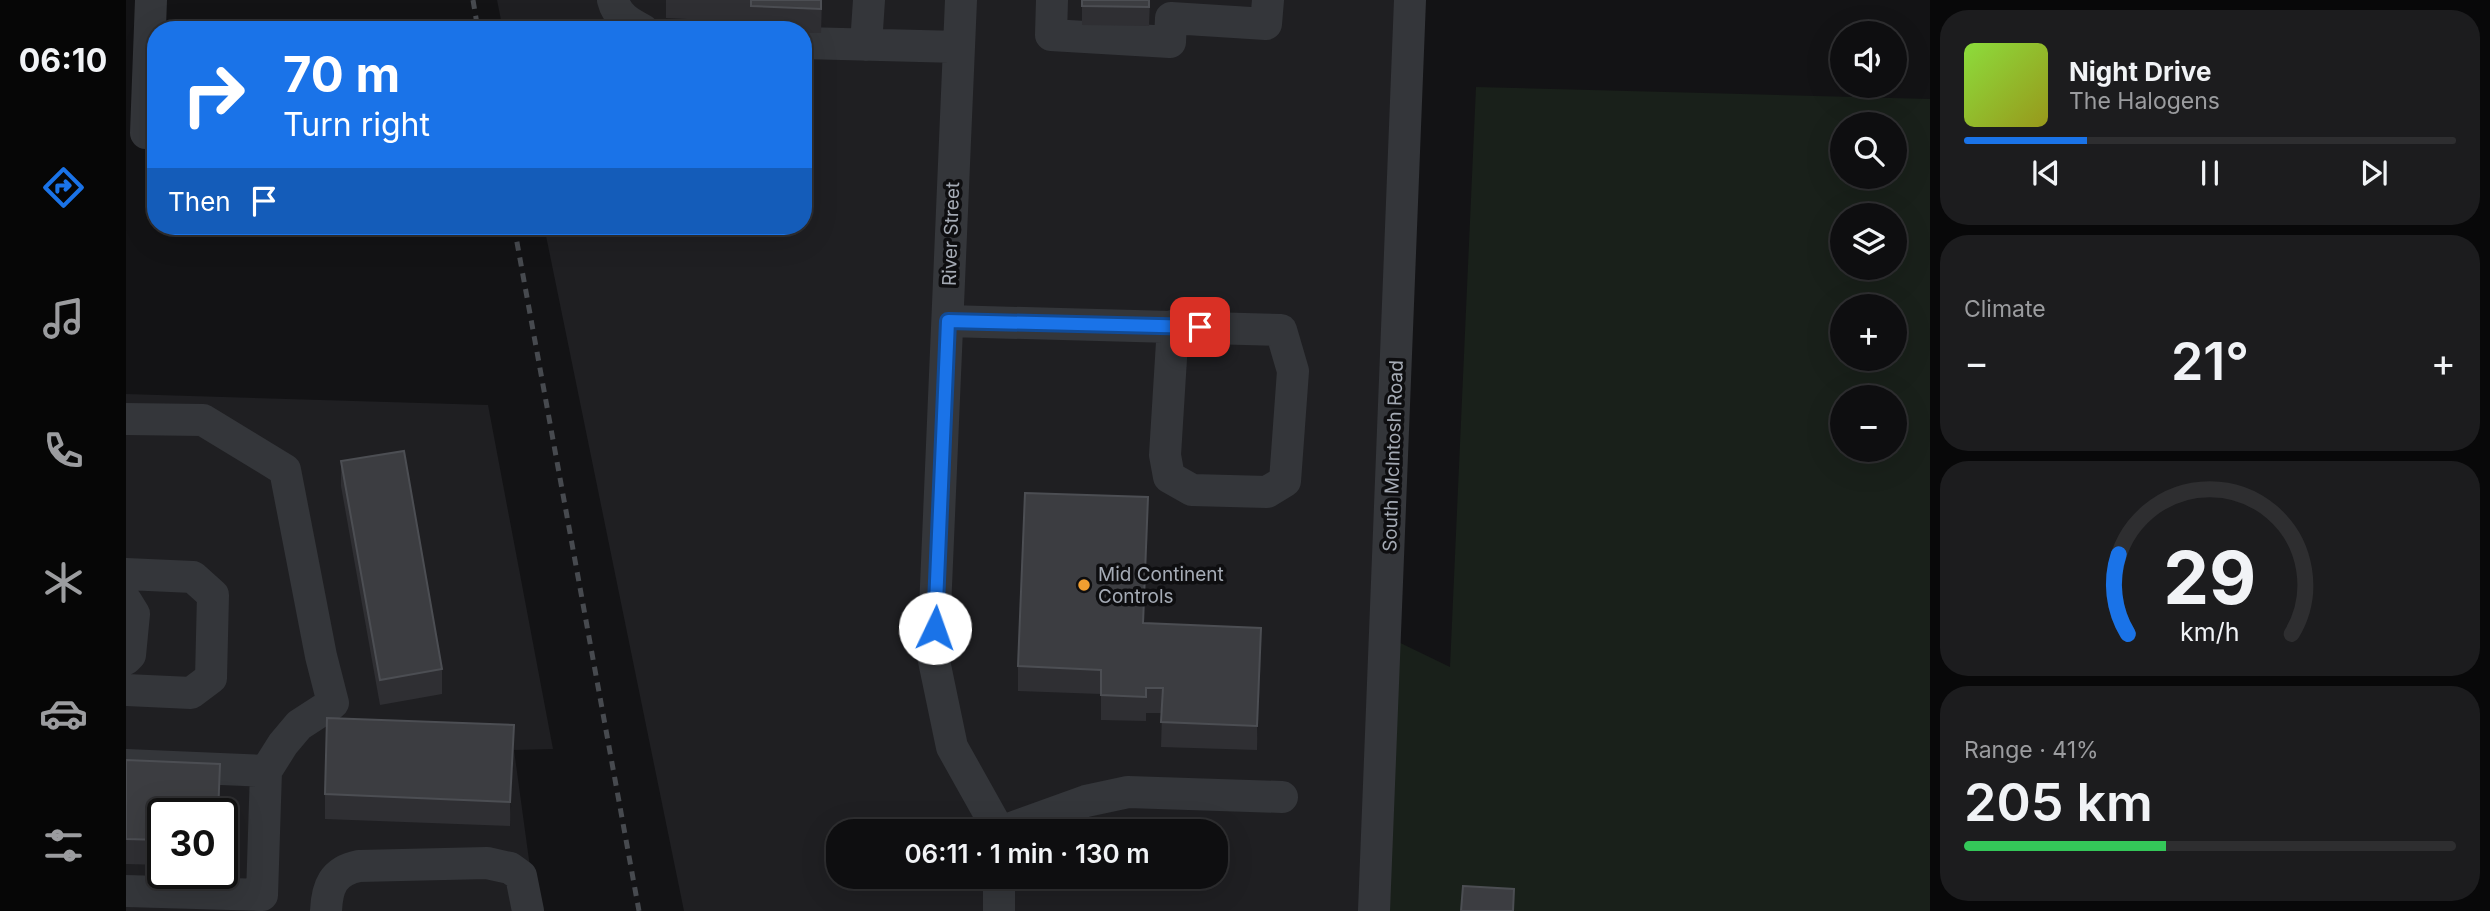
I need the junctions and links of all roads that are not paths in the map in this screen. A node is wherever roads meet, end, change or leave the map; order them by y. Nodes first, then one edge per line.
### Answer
1 (151, 0) edge
2 (613, 0) edge
3 (869, 0) edge
4 (961, 0) edge
5 (1052, 0) edge
6 (1268, 0) edge
7 (1410, 0) edge
8 (1172, 9) edge
9 (150, 21) edge
10 (627, 21) edge
11 (812, 43) edge
12 (866, 45) junction
13 (959, 47) junction
14 (147, 106) edge
15 (146, 133) dead end
16 (948, 321) junction
17 (1173, 326) junction
18 (126, 419) edge
19 (126, 574) edge
20 (126, 601) edge
21 (126, 659) edge
22 (126, 690) edge
23 (126, 765) edge
24 (266, 771) junction
25 (1282, 797) dead end
26 (994, 819) edge
27 (1035, 819) edge
28 (999, 889) edge
29 (126, 891) edge
30 (326, 911) edge
31 (528, 911) edge
32 (999, 911) edge
33 (1374, 911) edge

1 - 9 street
2 - 10 street
3 - 12 street
4 - 13 street, River Street
5 - 8 street
6 - 8 street
7 - 33 street, South McIntosh Road
11 - 12 street
12 - 13 street
13 - 16 street, River Street
14 - 15 street
16 - 17 street
16 - 26 street, River Street
17 - 17 street
18 - 24 street
19 - 22 street
20 - 21 street
23 - 24 street
24 - 29 street
25 - 27 street
28 - 32 street
30 - 31 street

